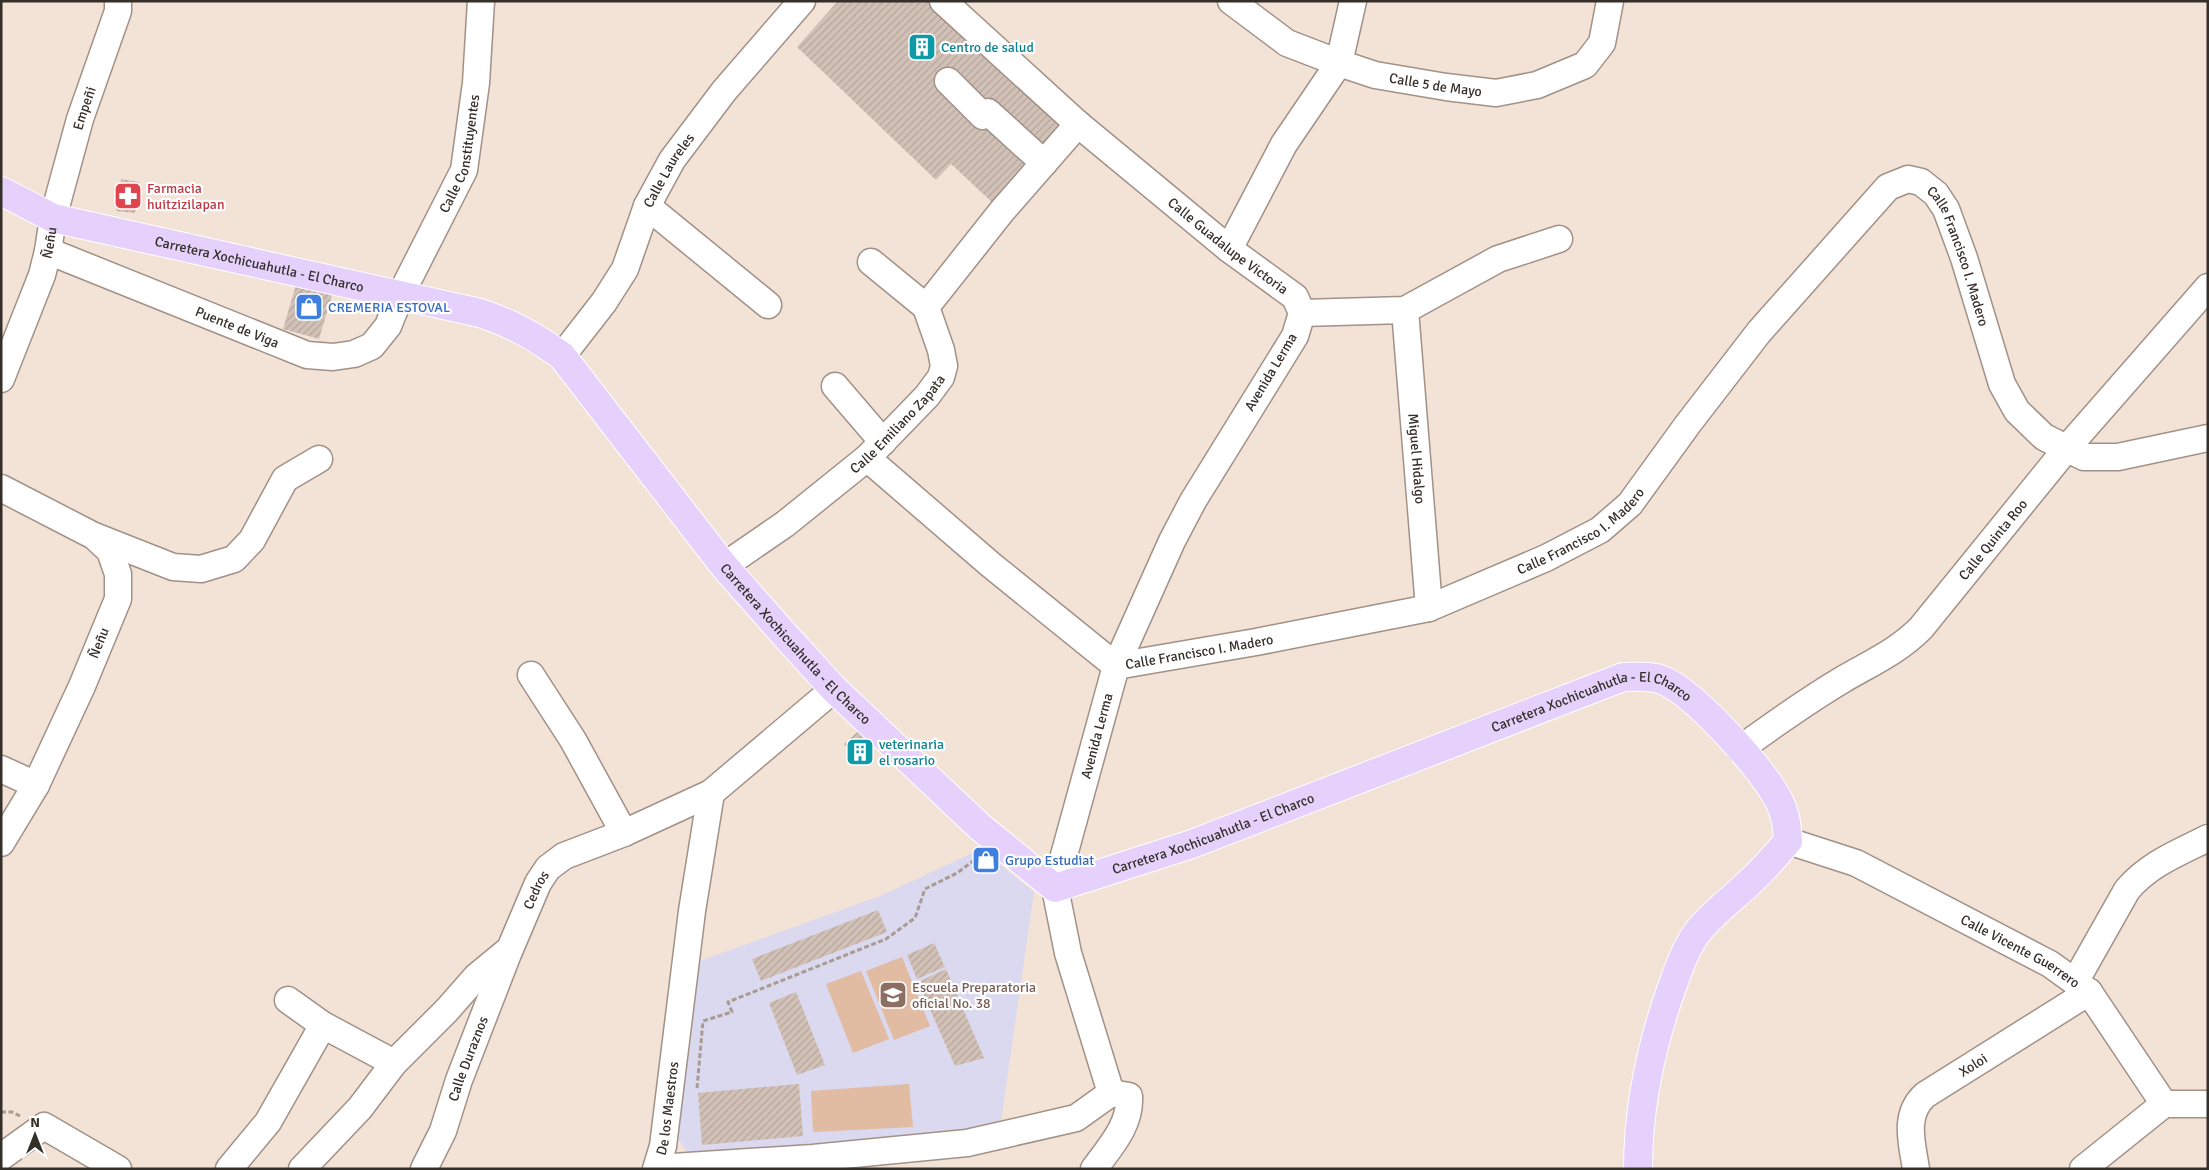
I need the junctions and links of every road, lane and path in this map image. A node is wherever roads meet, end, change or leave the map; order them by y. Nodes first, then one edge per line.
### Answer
1 (118, 1) edge
2 (482, 1) edge
3 (802, 1) edge
4 (943, 1) edge
5 (1231, 1) edge
6 (1353, 1) edge
7 (1610, 1) edge
8 (1339, 63) junction
9 (948, 81) dead end
10 (1078, 124) junction
11 (1044, 163) junction
12 (3, 195) edge
13 (647, 206) junction
14 (53, 218) junction
15 (1559, 239) dead end
16 (1229, 250) junction
17 (48, 251) junction
18 (871, 262) dead end
19 (2208, 287) edge
20 (401, 294) junction
21 (768, 305) dead end
22 (926, 308) junction
23 (1405, 310) junction
24 (1302, 313) junction
25 (562, 356) junction
26 (1, 379) edge
27 (835, 386) dead end
28 (2208, 438) edge
29 (2067, 448) junction
30 (875, 450) junction
31 (319, 458) dead end
32 (1, 488) edge
33 (94, 536) junction
34 (724, 566) junction
35 (1429, 608) junction
36 (1116, 666) junction
37 (531, 675) dead end
38 (834, 689) junction
39 (1740, 749) junction
40 (1, 768) edge
41 (36, 785) junction
42 (711, 793) junction
43 (624, 833) junction
44 (2208, 838) edge
45 (1788, 841) junction
46 (1, 843) edge
47 (1000, 843) junction
48 (1055, 888) junction
49 (510, 949) junction
50 (2082, 987) junction
51 (288, 1000) dead end
52 (323, 1025) junction
53 (394, 1064) junction
54 (697, 1088) dead end
55 (1111, 1093) junction
56 (2164, 1104) junction
57 (2208, 1104) edge
58 (1, 1157) edge
59 (656, 1168) edge
60 (118, 1169) edge
61 (228, 1169) edge
62 (302, 1169) edge
63 (424, 1169) edge
64 (1094, 1169) edge
65 (1638, 1169) edge
66 (1916, 1169) edge
67 (2083, 1169) edge

1 - 14 street, Empeñi
2 - 20 street, Calle Constituyentes
3 - 13 street, Calle Laureles
4 - 10 street, Calle Guadalupe Victoria
5 - 8 street, Calle 5 de Mayo
6 - 8 street
7 - 8 street, Calle 5 de Mayo
8 - 16 street
9 - 11 street
10 - 11 street
10 - 16 street, Calle Guadalupe Victoria
11 - 22 street
12 - 14 main road, Carretera Xochicuahutla - El Charco
13 - 21 street
13 - 25 street, Calle Laureles
14 - 17 street, Ñeñu
14 - 20 main road, Carretera Xochicuahutla - El Charco
15 - 23 street
16 - 24 street, Calle Guadalupe Victoria
17 - 20 street, Puente de Viga
17 - 26 street, Ñeñu
18 - 22 street
19 - 29 street, Calle Quinta Roo
20 - 25 main road, Carretera Xochicuahutla - El Charco
22 - 30 street, Calle Emiliano Zapata
23 - 24 street
23 - 35 street, Miguel Hidalgo
24 - 36 street, Avenida Lerma
25 - 34 main road, Carretera Xochicuahutla - El Charco
27 - 30 street, Calle Francisco I. Madero
28 - 29 street, Calle Francisco I. Madero
29 - 35 street, Calle Francisco I. Madero
29 - 39 street, Calle Quinta Roo
30 - 34 street, Calle Emiliano Zapata
30 - 36 street, Calle Francisco I. Madero
31 - 33 street
32 - 33 street, Ñeñu
33 - 41 street, Ñeñu
34 - 38 main road, Carretera Xochicuahutla - El Charco
35 - 36 street, Calle Francisco I. Madero
36 - 48 street, Avenida Lerma
37 - 43 street
38 - 42 street, Cedros
38 - 47 main road, Carretera Xochicuahutla - El Charco
39 - 45 main road, Carretera Xochicuahutla - El Charco
39 - 48 main road, Carretera Xochicuahutla - El Charco
40 - 41 street
41 - 46 street, Ñeñu
42 - 43 street, Cedros
42 - 59 street, De los Maestros
43 - 49 street, Cedros
44 - 50 street
45 - 50 street, Calle Vicente Guerrero
45 - 65 main road
47 - 48 main road, Carretera Xochicuahutla - El Charco
47 - 54 path
48 - 55 street, Avenida Lerma
49 - 53 street, Cedros
49 - 63 street, Calle Duraznos
50 - 56 street, Calle Vicente Guerrero
50 - 66 street, Xoloi
51 - 52 street
52 - 53 street
52 - 61 street
53 - 62 street, Cedros
55 - 59 street, De los Maestros
55 - 64 street
56 - 57 street
56 - 67 street
58 - 60 street

